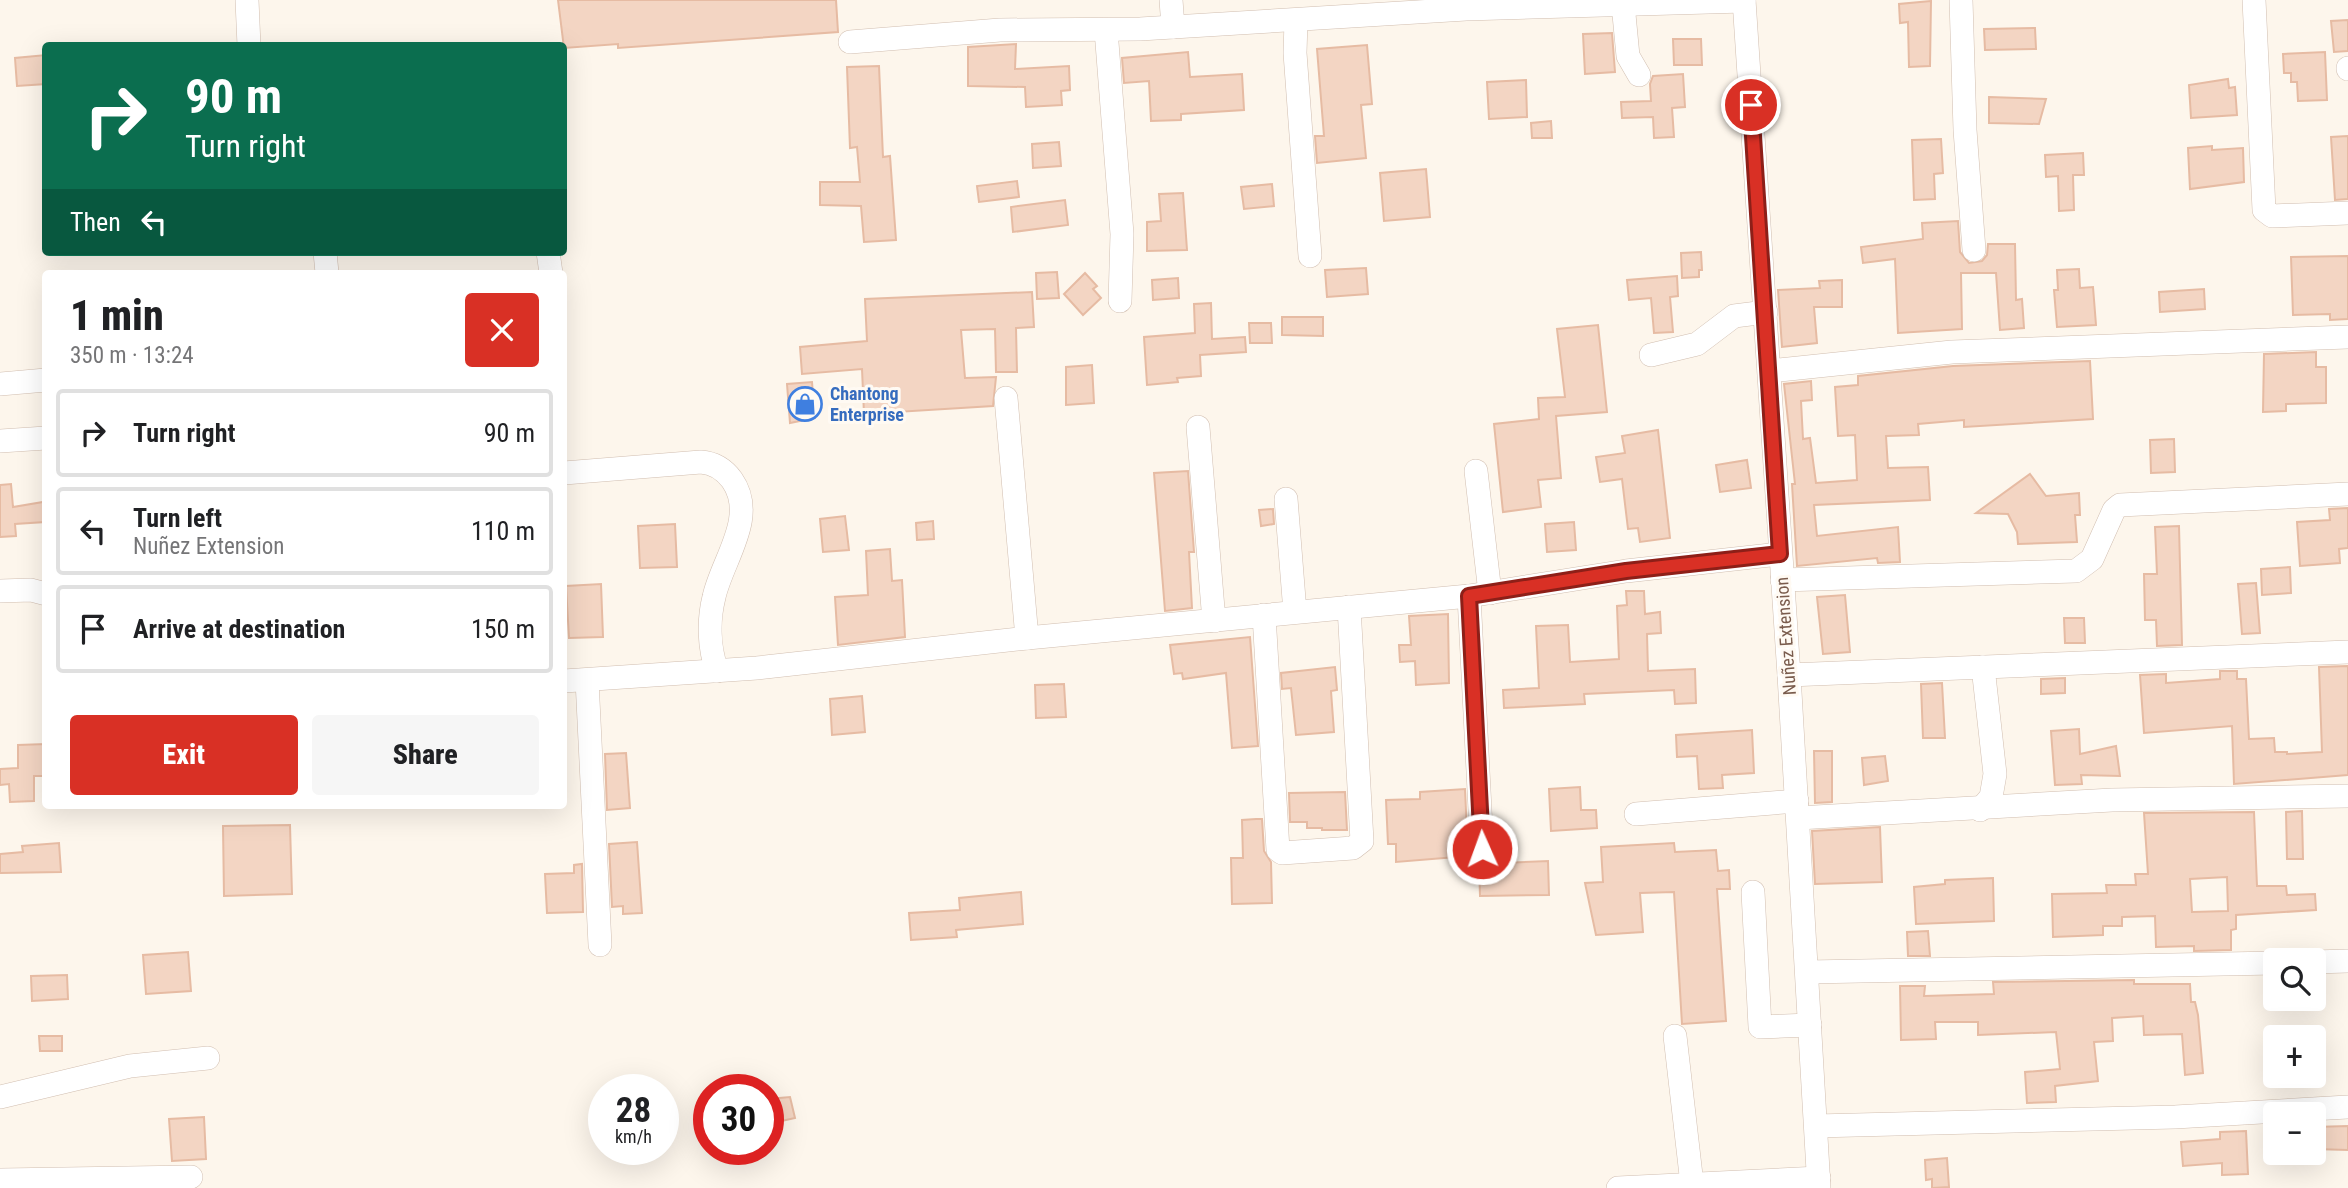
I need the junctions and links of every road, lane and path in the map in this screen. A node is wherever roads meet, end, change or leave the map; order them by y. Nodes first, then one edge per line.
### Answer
1 (247, 0) edge
2 (1171, 0) edge
3 (1961, 0) edge
4 (2254, 0) edge
5 (1744, 1) edge
6 (1633, 3) edge
7 (1296, 21) junction
8 (1173, 27) junction
9 (1106, 30) junction
10 (249, 42) edge
11 (850, 42) dead end
12 (1639, 75) dead end
13 (2348, 213) edge
14 (1974, 250) dead end
15 (1310, 256) dead end
16 (1120, 300) dead end
17 (1766, 312) junction
18 (2348, 337) edge
19 (1651, 355) dead end
20 (1769, 371) junction
21 (42, 380) edge
22 (0, 384) edge
23 (1006, 398) dead end
24 (1199, 426) dead end
25 (42, 438) edge
26 (0, 441) edge
27 (1476, 471) dead end
28 (567, 473) edge
29 (2348, 494) edge
30 (1286, 499) dead end
31 (1780, 554) junction
32 (1782, 580) junction
33 (0, 591) edge
34 (42, 593) edge
35 (1479, 594) junction
36 (1349, 607) junction
37 (1295, 612) junction
38 (1264, 615) junction
39 (1214, 621) junction
40 (1027, 638) junction
41 (2348, 652) edge
42 (1983, 667) junction
43 (717, 671) junction
44 (1789, 675) junction
45 (587, 680) junction
46 (567, 681) edge
47 (2348, 796) edge
48 (1797, 810) junction
49 (1980, 810) junction
50 (1636, 814) dead end
51 (1482, 849) dead end
52 (1753, 892) dead end
53 (600, 945) dead end
54 (2348, 961) edge
55 (2326, 962) edge
56 (2263, 963) edge
57 (1808, 972) junction
58 (1810, 1025) junction
59 (1675, 1036) dead end
60 (208, 1058) dead end
61 (0, 1097) edge
62 (2348, 1107) edge
63 (1816, 1126) junction
64 (191, 1177) dead end
65 (1, 1178) edge
66 (1819, 1183) edge
67 (1692, 1184) junction
68 (1618, 1188) edge

1 - 10 street
2 - 8 street
3 - 14 street
4 - 13 street
5 - 6 street
5 - 17 street, Nuñez Extension
6 - 7 street
6 - 12 street
7 - 8 street
7 - 15 street
8 - 9 street
9 - 11 street
9 - 16 street
17 - 19 street
17 - 20 street, Nuñez Extension
18 - 20 street
20 - 31 street, Nuñez Extension
21 - 22 street
23 - 40 street
24 - 39 street
25 - 26 street
27 - 35 street
28 - 43 street
29 - 32 street
30 - 37 street
31 - 32 street, Nuñez Extension
31 - 35 street
32 - 44 street, Nuñez Extension
33 - 34 street
35 - 36 street
35 - 51 street
36 - 37 street
36 - 38 street
37 - 38 street
38 - 39 street
39 - 40 street
40 - 43 street
41 - 42 street
42 - 44 street
42 - 49 street
43 - 45 street
44 - 48 street, Nuñez Extension
45 - 46 street
45 - 53 street
47 - 49 street
48 - 49 street
48 - 50 street
48 - 57 street, Nuñez Extension
52 - 58 street
54 - 55 street
56 - 57 street
57 - 58 street, Nuñez Extension
58 - 63 street, Nuñez Extension
59 - 67 street
60 - 61 street
62 - 63 street
63 - 66 street, Nuñez Extension
64 - 65 street
66 - 67 street
67 - 68 street

